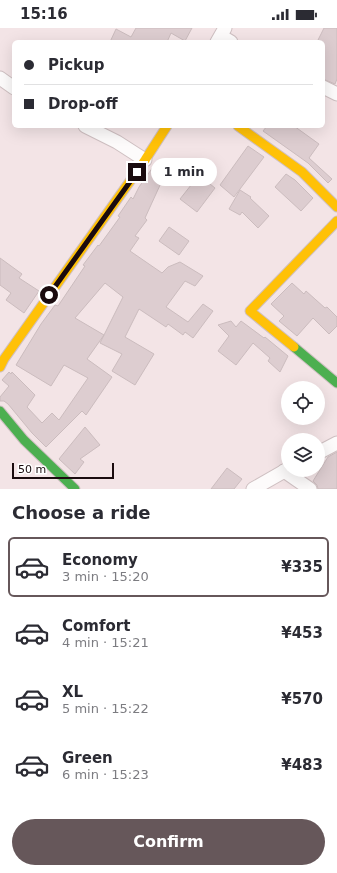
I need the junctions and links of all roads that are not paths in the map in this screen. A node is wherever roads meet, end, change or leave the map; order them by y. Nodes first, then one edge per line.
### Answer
1 (0, 78) edge
2 (12, 87) edge
3 (325, 88) edge
4 (337, 94) edge
5 (89, 128) edge
6 (166, 128) edge
7 (241, 128) edge
8 (145, 160) junction
9 (337, 208) edge
10 (337, 221) edge
11 (0, 367) edge
12 (337, 384) edge
13 (0, 412) edge
14 (337, 443) edge
15 (325, 449) edge
16 (281, 473) edge
17 (295, 477) edge
18 (75, 489) edge
19 (253, 489) edge
20 (310, 489) edge

1 - 2 street
3 - 4 street
5 - 8 street
6 - 8 street
7 - 9 street
8 - 11 street
10 - 12 street
13 - 18 street
14 - 15 street
16 - 19 street
17 - 20 street

